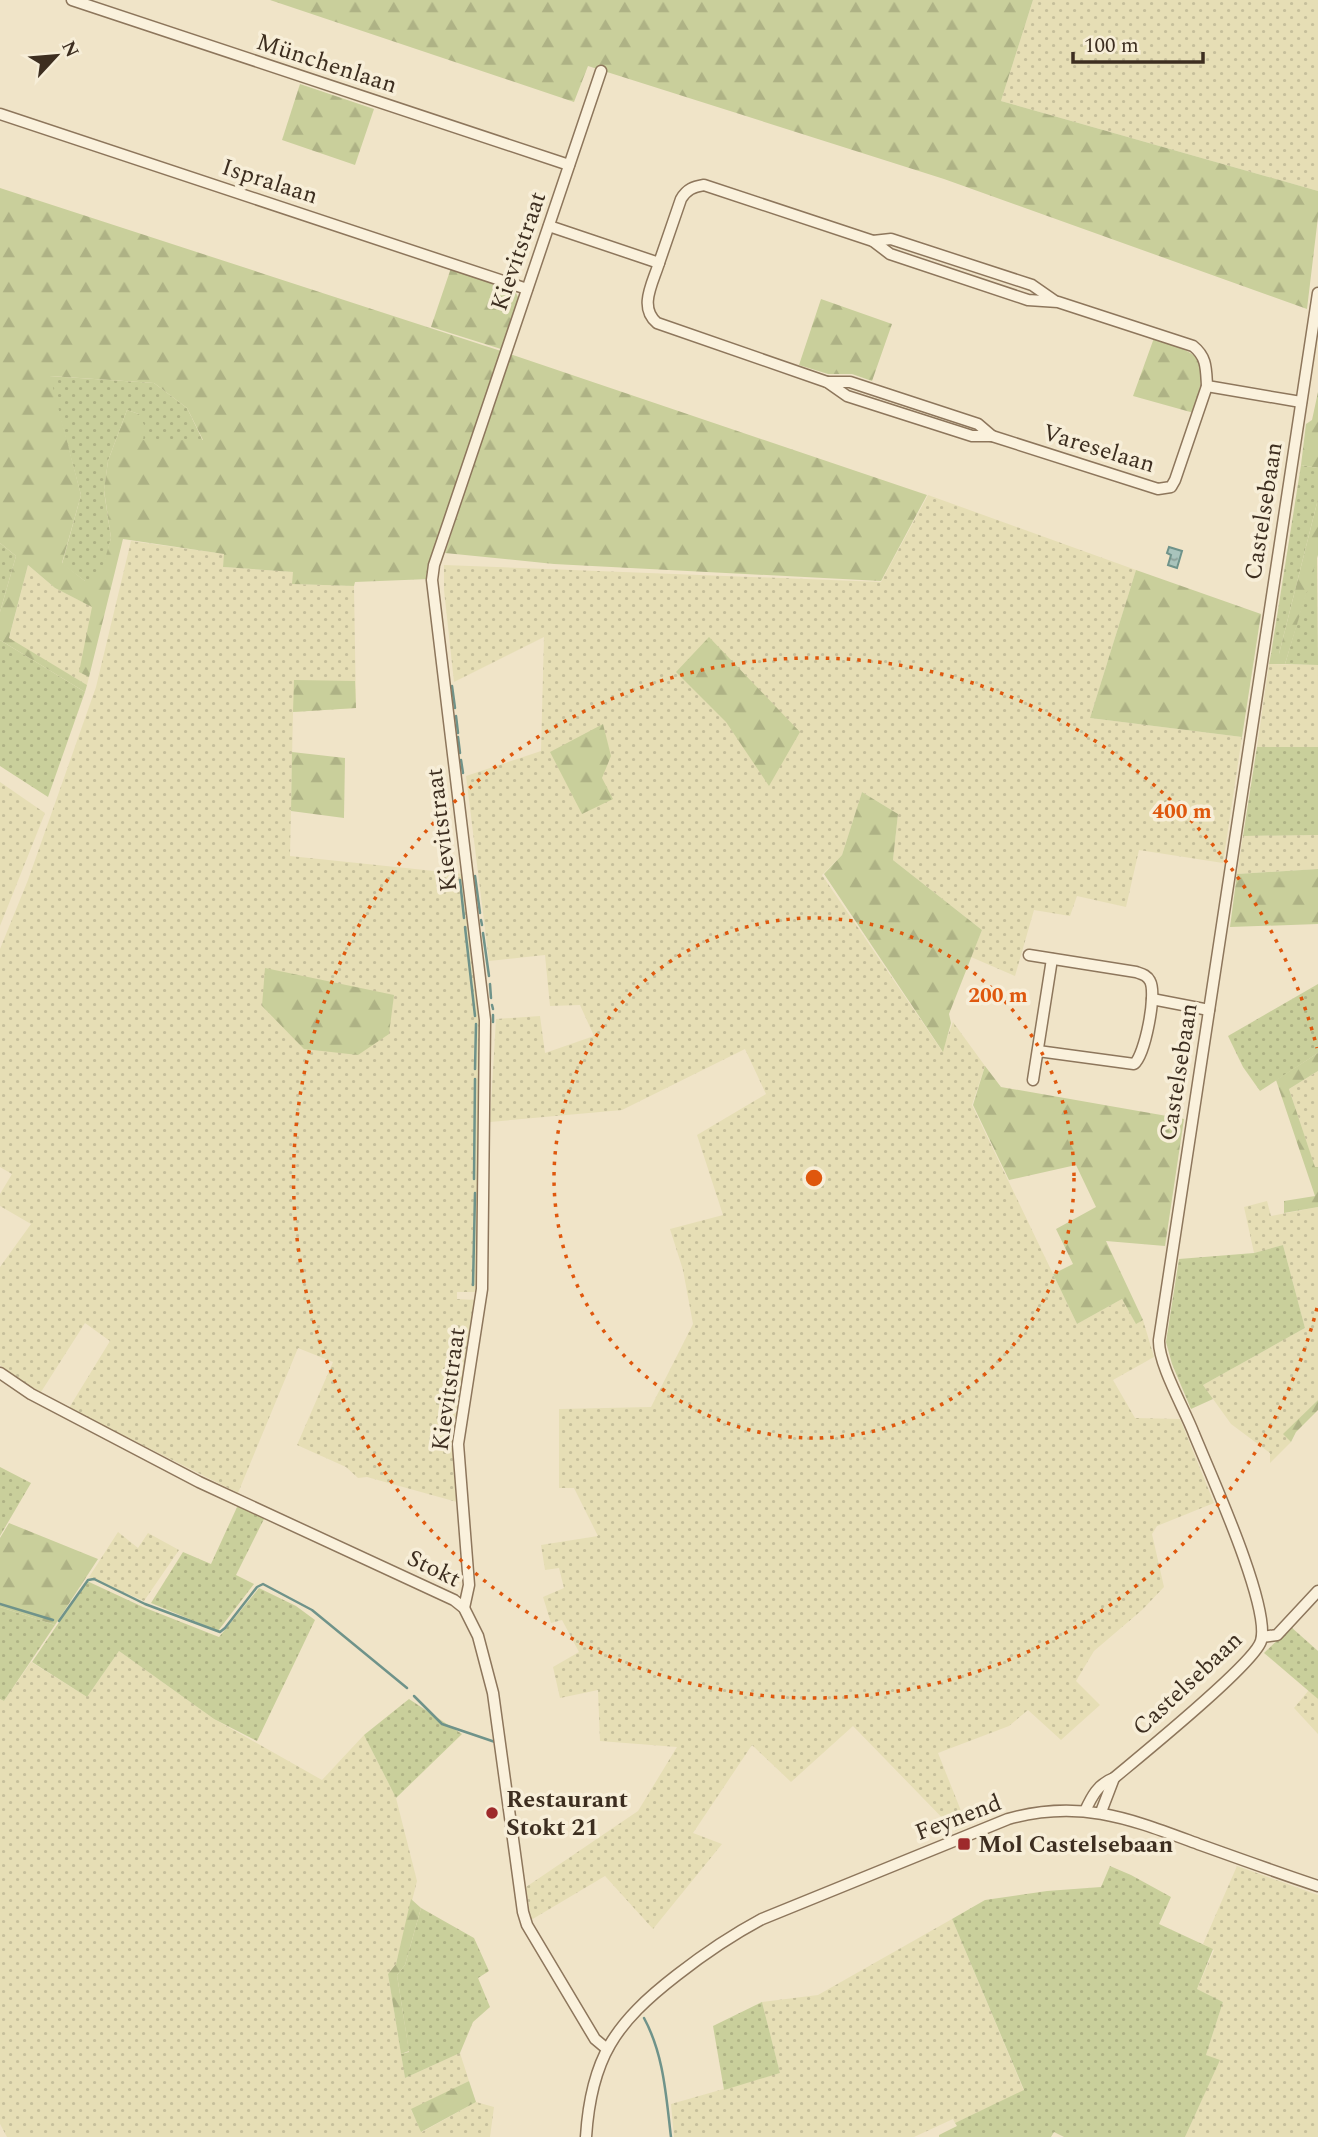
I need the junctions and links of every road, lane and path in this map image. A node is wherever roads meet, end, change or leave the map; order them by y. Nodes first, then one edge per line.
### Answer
1 (72, 0) edge
2 (601, 71) dead end
3 (0, 114) edge
4 (569, 165) junction
5 (549, 226) junction
6 (659, 263) junction
7 (527, 289) junction
8 (1318, 293) edge
9 (1207, 386) junction
10 (1301, 402) junction
11 (1029, 955) dead end
12 (1052, 959) junction
13 (1152, 999) junction
14 (1209, 1010) junction
15 (1038, 1051) junction
16 (1033, 1080) dead end
17 (0, 1373) edge
18 (1318, 1591) edge
19 (464, 1608) junction
20 (1262, 1637) junction
21 (1114, 1778) junction
22 (1085, 1811) junction
23 (1101, 1812) junction
24 (1318, 1886) edge
25 (607, 2049) junction
26 (586, 2137) edge

1 - 4 street, Münchenlaan
2 - 4 street, Kievitstraat
3 - 7 street, Ispralaan
4 - 5 street, Kievitstraat
5 - 6 street
5 - 7 street, Kievitstraat
6 - 9 street, Vareselaan
6 - 9 street, Vareselaan
7 - 19 street, Kievitstraat
8 - 10 street, Castelsebaan
9 - 10 street
10 - 14 street, Castelsebaan
11 - 12 street
12 - 13 street
12 - 15 street
13 - 14 street
13 - 15 street
14 - 20 street, Castelsebaan
15 - 16 street
17 - 19 street, Stokt
18 - 20 street
19 - 25 street, Stokt
20 - 21 street, Castelsebaan
21 - 22 street, Castelsebaan
21 - 23 street, Castelsebaan
22 - 23 street, Feynend
22 - 25 street, Feynend
23 - 24 street, Feynend
25 - 26 street, Feynend

